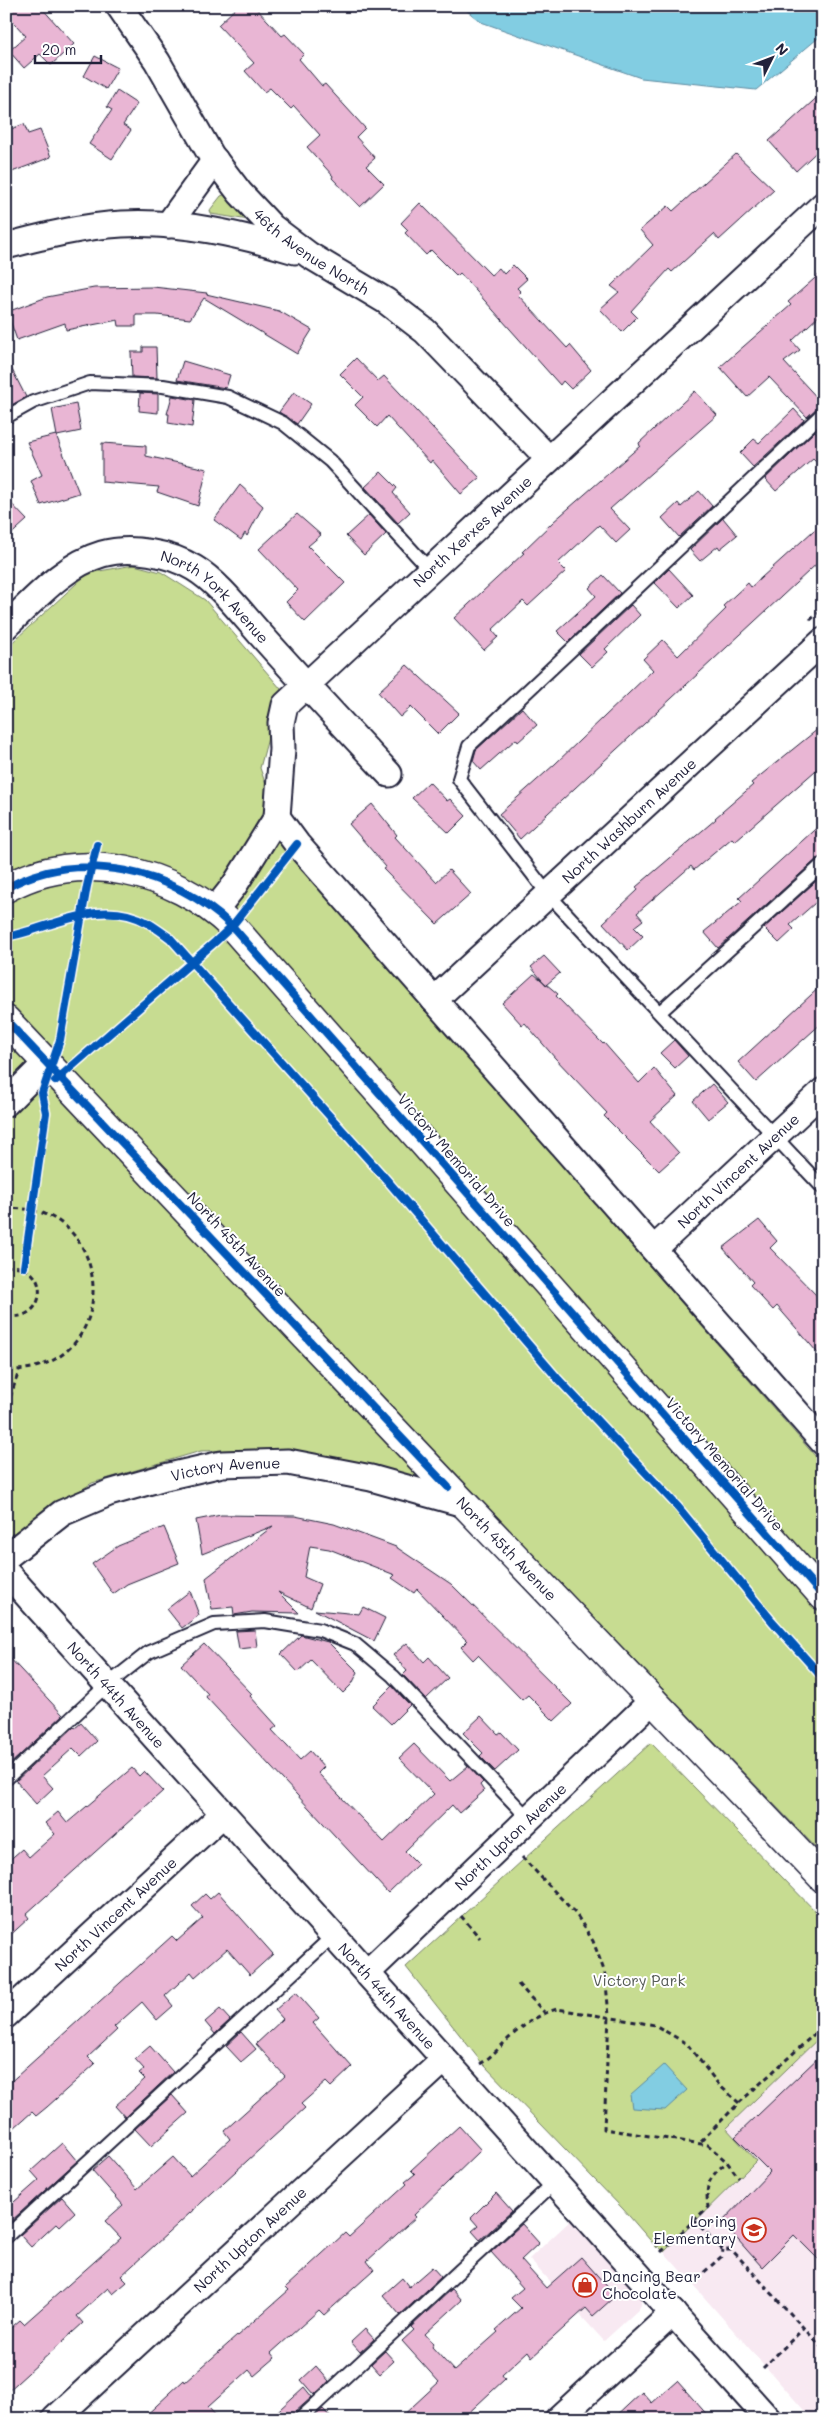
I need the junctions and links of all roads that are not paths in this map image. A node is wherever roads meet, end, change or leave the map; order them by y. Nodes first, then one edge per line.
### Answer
1 (119, 6) edge
2 (215, 160) junction
3 (823, 205) edge
4 (168, 225) junction
5 (6, 246) edge
6 (309, 255) junction
7 (823, 413) edge
8 (6, 417) edge
9 (548, 459) junction
10 (430, 570) junction
11 (6, 626) edge
12 (823, 641) edge
13 (306, 685) junction
14 (389, 774) dead end
15 (277, 817) junction
16 (823, 864) edge
17 (6, 888) edge
18 (548, 894) junction
19 (215, 910) junction
20 (434, 1000) junction
21 (660, 1012) junction
22 (6, 1020) edge
23 (47, 1062) junction
24 (823, 1091) edge
25 (6, 1103) edge
26 (775, 1136) junction
27 (823, 1188) edge
28 (654, 1249) junction
29 (823, 1442) edge
30 (464, 1504) junction
31 (6, 1557) edge
32 (6, 1572) edge
33 (823, 1596) edge
34 (107, 1685) junction
35 (653, 1700) junction
36 (6, 1780) edge
37 (224, 1814) junction
38 (528, 1818) junction
39 (823, 1878) edge
40 (333, 1936) junction
41 (367, 1973) junction
42 (6, 2015) edge
43 (444, 2060) junction
44 (555, 2182) junction
45 (6, 2236) edge
46 (672, 2313) junction
47 (55, 2419) edge
48 (300, 2419) edge
49 (558, 2419) edge
50 (768, 2419) edge

1 - 2 street, 46th Avenue North
2 - 4 street
2 - 6 street, 46th Avenue North
3 - 9 street, North Xerxes Avenue
4 - 5 street
4 - 6 street
6 - 9 street, 46th Avenue North
7 - 18 lane
8 - 10 lane
9 - 10 street, North Xerxes Avenue
10 - 13 street, North Xerxes Avenue
11 - 13 street, North York Avenue
12 - 18 street, North Washburn Avenue
13 - 14 street, North York Avenue
13 - 15 street, North Xerxes Avenue
15 - 19 street, North Xerxes Avenue
15 - 20 street
16 - 21 lane
17 - 19 street, Victory Memorial Drive
18 - 20 street, North Washburn Avenue
18 - 21 lane
19 - 33 street, Victory Memorial Drive
20 - 28 street
21 - 26 lane
22 - 23 street, North 45th Avenue
23 - 25 street
23 - 30 street, North 45th Avenue
24 - 26 street, North Vincent Avenue
26 - 27 lane
26 - 28 street, North Vincent Avenue
28 - 29 street
30 - 31 street, Victory Avenue
30 - 35 street, North 45th Avenue
32 - 34 street, North 44th Avenue
34 - 36 lane
34 - 37 street, North 44th Avenue
34 - 38 lane
35 - 38 street, North Upton Avenue
35 - 39 street, North 45th Avenue
37 - 40 street, North 44th Avenue
37 - 42 street, North Vincent Avenue
38 - 41 street, North Upton Avenue
40 - 41 street, North 44th Avenue
40 - 45 lane
41 - 43 street, North 44th Avenue
43 - 44 street, North 44th Avenue
43 - 47 street, North Upton Avenue
44 - 46 street, North 44th Avenue
44 - 48 lane
46 - 49 street
46 - 50 street, North 44th Avenue

